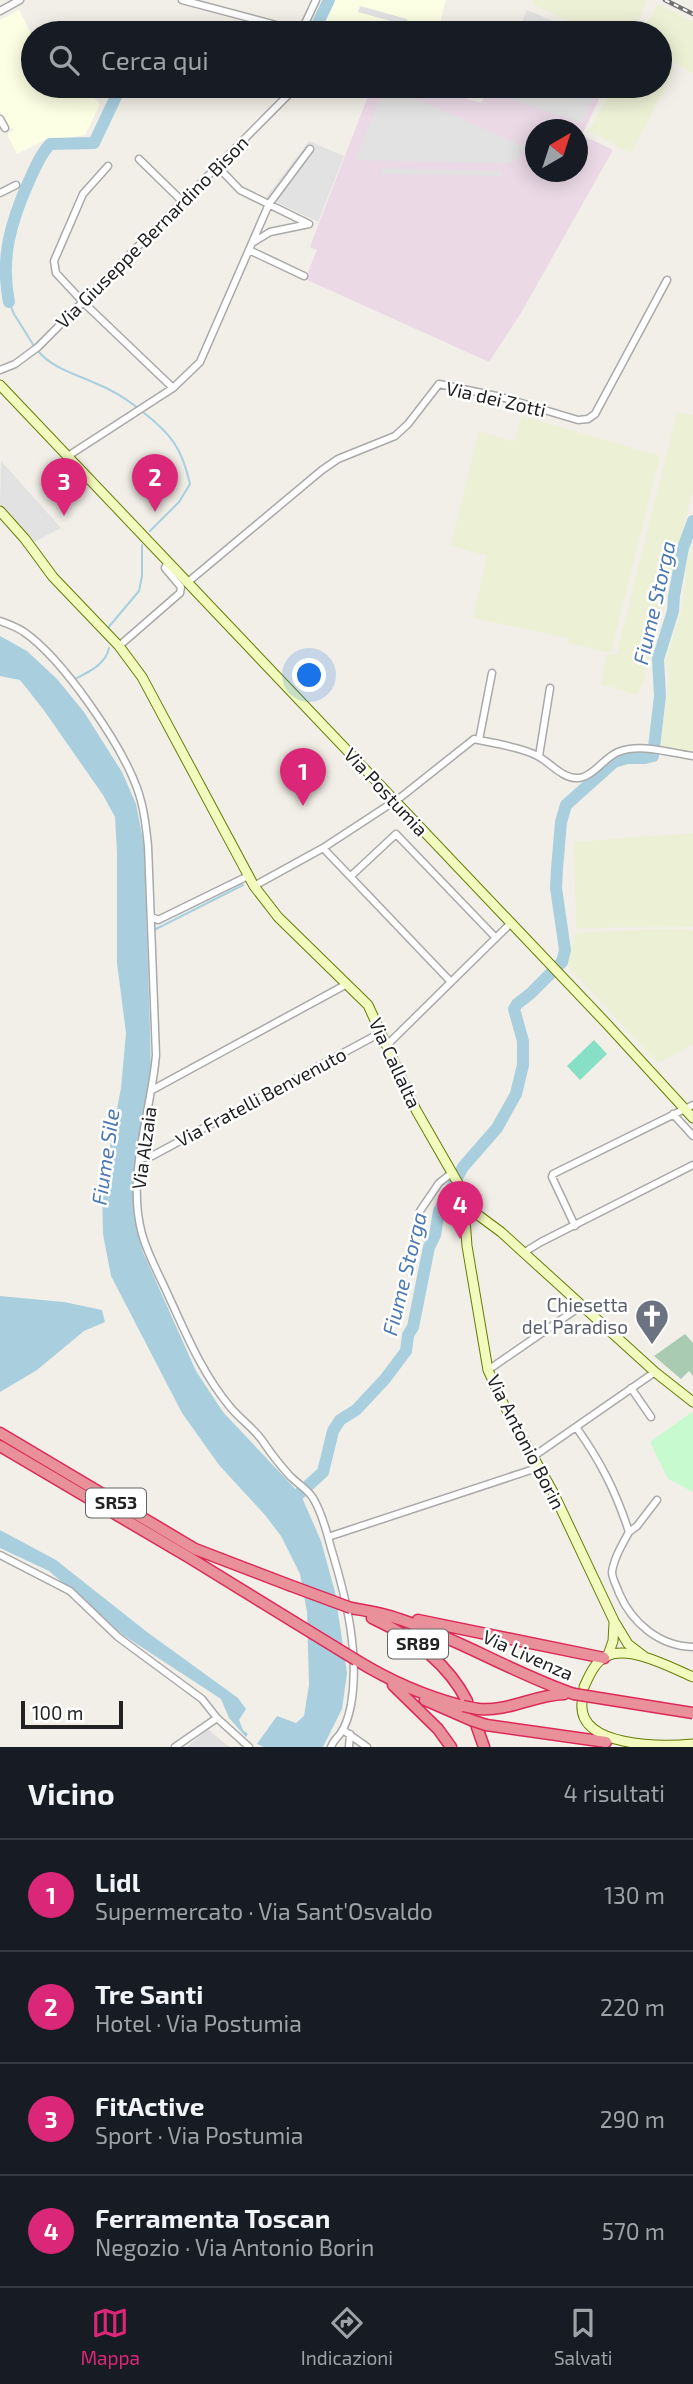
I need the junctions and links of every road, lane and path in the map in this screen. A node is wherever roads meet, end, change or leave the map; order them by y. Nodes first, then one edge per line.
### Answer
1 (20, 0) edge
2 (182, 0) edge
3 (316, 0) edge
4 (200, 2) edge
5 (0, 10) edge
6 (264, 21) edge
7 (308, 21) edge
8 (286, 98) edge
9 (0, 119) edge
10 (5, 128) dead end
11 (310, 149) dead end
12 (139, 159) dead end
13 (108, 166) dead end
14 (217, 166) junction
15 (16, 186) dead end
16 (0, 193) edge
17 (182, 201) junction
18 (269, 204) junction
19 (250, 247) junction
20 (304, 276) dead end
21 (667, 280) dead end
22 (83, 302) junction
23 (0, 370) edge
24 (0, 385) edge
25 (173, 388) junction
26 (68, 456) junction
27 (0, 511) edge
28 (168, 561) junction
29 (188, 582) junction
30 (0, 621) edge
31 (119, 646) junction
32 (492, 673) dead end
33 (550, 688) dead end
34 (472, 742) junction
35 (539, 756) junction
36 (693, 756) edge
37 (393, 800) junction
38 (323, 848) junction
39 (248, 876) junction
40 (351, 876) junction
41 (254, 886) junction
42 (152, 917) junction
43 (510, 924) junction
44 (496, 938) junction
45 (452, 982) junction
46 (347, 984) junction
47 (382, 1032) junction
48 (387, 1045) junction
49 (152, 1090) junction
50 (689, 1107) edge
51 (673, 1114) junction
52 (693, 1118) edge
53 (693, 1136) edge
54 (140, 1158) junction
55 (693, 1165) edge
56 (453, 1173) junction
57 (420, 1211) dead end
58 (465, 1211) junction
59 (575, 1226) junction
60 (523, 1253) junction
61 (581, 1306) junction
62 (488, 1370) junction
63 (655, 1372) junction
64 (631, 1388) junction
65 (693, 1402) edge
66 (651, 1417) dead end
67 (576, 1427) junction
68 (0, 1433) edge
69 (0, 1446) edge
70 (534, 1456) junction
71 (540, 1467) junction
72 (657, 1500) dead end
73 (629, 1532) junction
74 (328, 1537) junction
75 (0, 1555) edge
76 (351, 1608) junction
77 (396, 1618) junction
78 (614, 1621) junction
79 (693, 1647) edge
80 (606, 1657) junction
81 (645, 1657) junction
82 (380, 1674) junction
83 (693, 1677) edge
84 (391, 1683) junction
85 (584, 1687) dead end
86 (574, 1694) junction
87 (465, 1703) junction
88 (582, 1703) dead end
89 (693, 1713) edge
90 (217, 1718) junction
91 (478, 1724) junction
92 (346, 1732) junction
93 (608, 1745) edge
94 (691, 1745) edge
95 (174, 1747) edge
96 (249, 1747) edge
97 (331, 1747) edge
98 (348, 1747) edge
99 (367, 1747) edge
100 (451, 1747) edge
101 (484, 1747) edge

1 - 5 street
2 - 4 street
3 - 7 street
4 - 6 street
8 - 14 street, Via Giuseppe Bernardino Bison
9 - 10 street
11 - 18 street
12 - 17 street
13 - 22 street
14 - 17 street, Via Giuseppe Bernardino Bison
14 - 18 street
15 - 16 street
17 - 22 street, Via Giuseppe Bernardino Bison
18 - 19 street
18 - 19 street
19 - 20 street
19 - 25 street
21 - 29 street, Via dei Zotti
22 - 23 street, Via Giuseppe Bernardino Bison
22 - 25 street
24 - 26 main road, Via Postumia
25 - 26 street
26 - 28 main road, Via Postumia
27 - 31 main road, Via Callalta
28 - 29 main road, Via Postumia
28 - 31 street
29 - 37 main road, Via Postumia
30 - 42 street, Via Alzaia
31 - 39 main road, Via Callalta
32 - 34 street
33 - 35 street
34 - 35 street
34 - 37 street
35 - 36 street
37 - 38 street
37 - 43 main road, Via Postumia
38 - 40 street
38 - 41 street
39 - 41 main road, Via Callalta
39 - 42 street
40 - 44 street
40 - 45 street
41 - 46 main road, Via Callalta
42 - 49 street, Via Alzaia
43 - 44 street
43 - 50 main road, Via Postumia
44 - 45 street
45 - 48 street
46 - 47 main road, Via Callalta
46 - 49 street
47 - 48 main road, Via Callalta
47 - 54 street, Via Fratelli Benvenuto
48 - 56 main road, Via Callalta
49 - 54 street, Via Alzaia
50 - 51 street
50 - 52 main road, Via Postumia
51 - 53 street
51 - 59 street
54 - 74 street, Via Alzaia
55 - 59 street
56 - 57 street
56 - 58 main road, Via Callalta
58 - 60 main road
58 - 62 main road, Via Antonio Borin
59 - 60 street
60 - 61 main road
61 - 62 street
61 - 63 main road
62 - 70 main road, Via Antonio Borin
63 - 64 street
63 - 65 main road
64 - 66 street
64 - 67 street
67 - 70 street
67 - 73 street
68 - 76 highway, Via Livenza / SR53, bridge
69 - 82 highway, Via Livenza / SR53, bridge
70 - 71 main road, Via Antonio Borin
71 - 74 street
71 - 78 main road, Via Antonio Borin
72 - 73 street
73 - 79 street
74 - 92 street, Via Alzaia
75 - 90 street
76 - 77 highway, Via Livenza / SR53
76 - 87 highway, SR89
77 - 80 highway
77 - 86 highway, Via Livenza / SR53
78 - 80 main road
78 - 81 main road, Via Antonio Borin
80 - 81 main road
80 - 85 main road
81 - 83 main road
82 - 84 highway, SR89
82 - 87 highway, Via Livenza / SR53
84 - 91 highway
84 - 100 highway, SR89
86 - 87 highway, Via Livenza / SR53, bridge
86 - 89 highway, SR53, bridge
88 - 93 main road
90 - 95 street
90 - 96 street
91 - 93 highway
91 - 101 highway
92 - 97 street, Via Alzaia
92 - 98 street
92 - 99 street
93 - 94 main road

